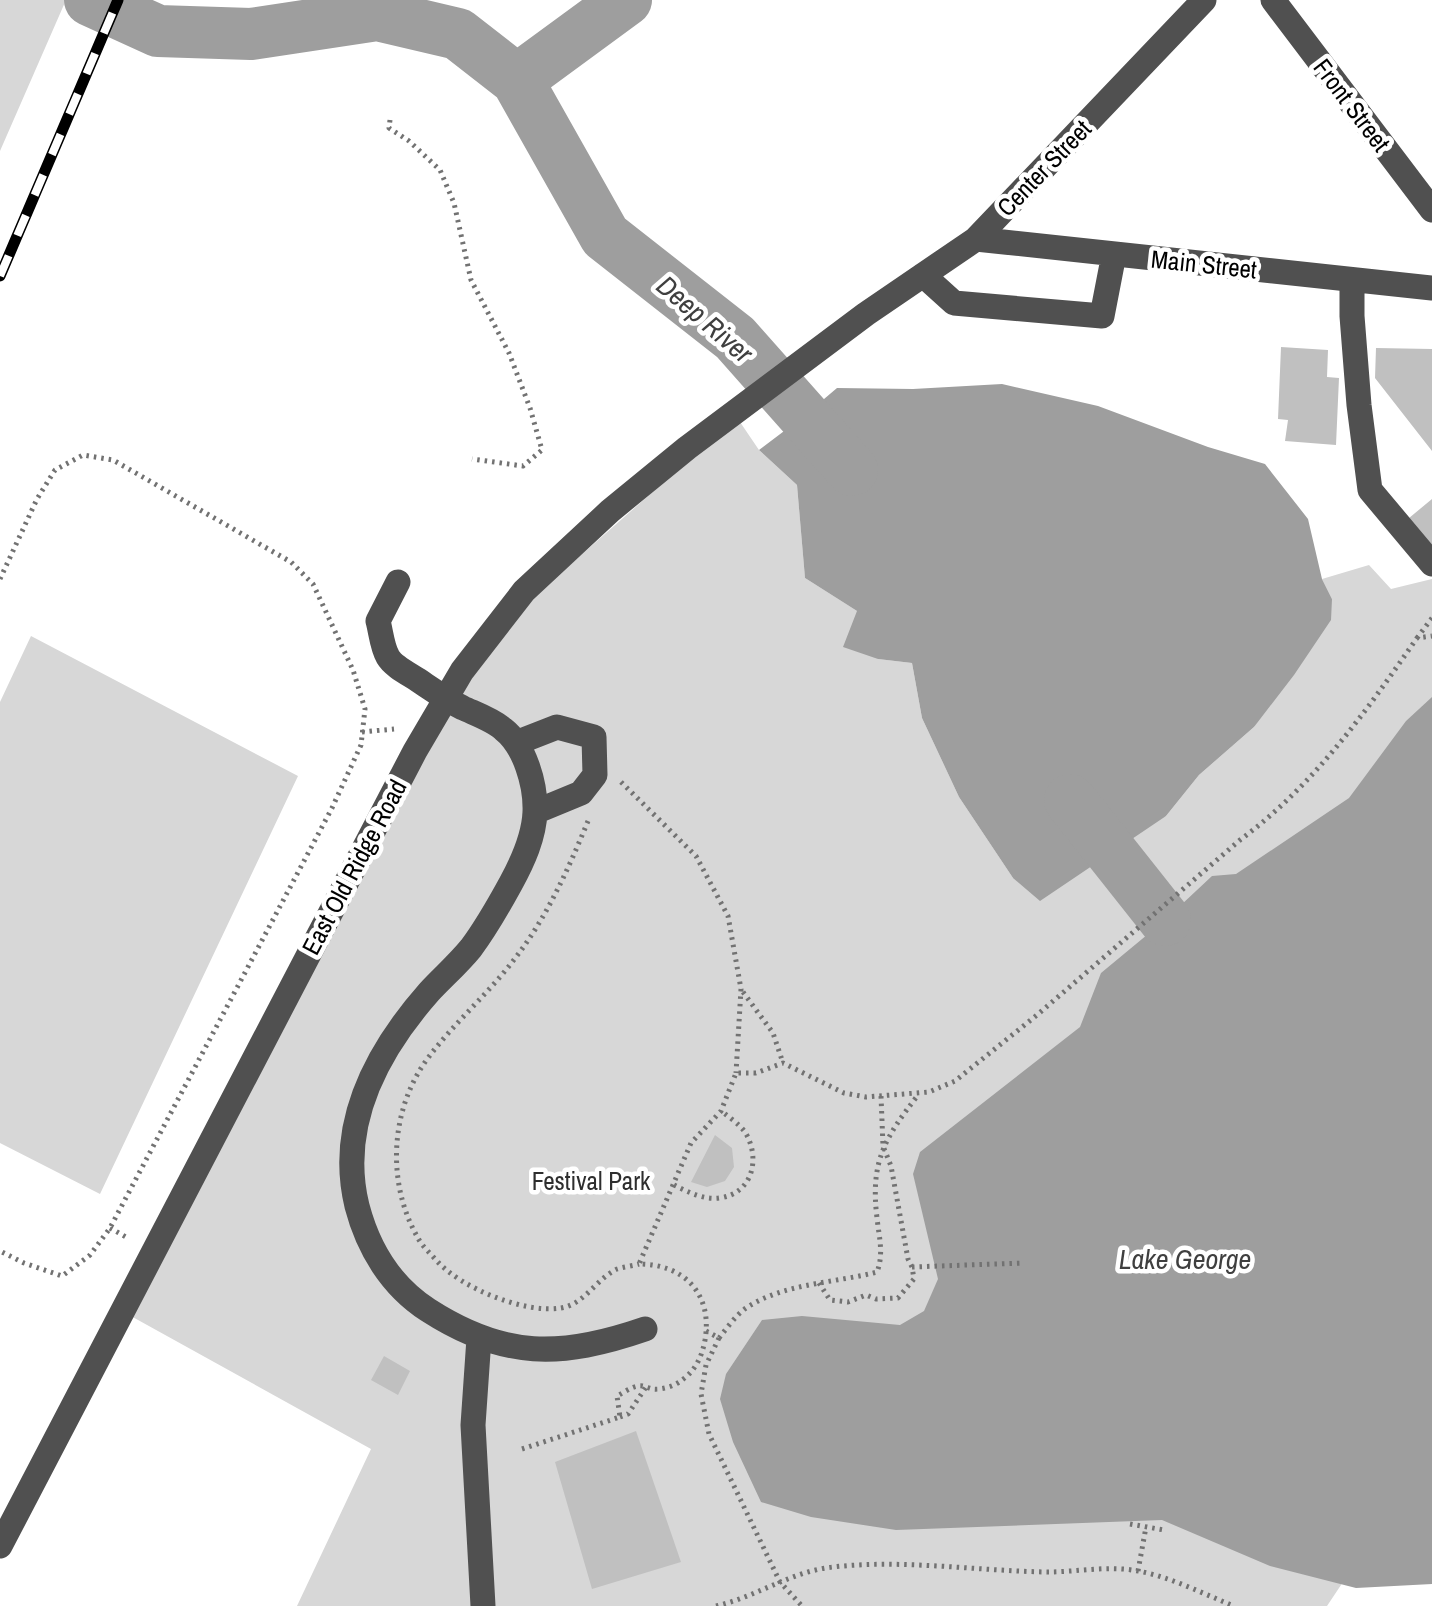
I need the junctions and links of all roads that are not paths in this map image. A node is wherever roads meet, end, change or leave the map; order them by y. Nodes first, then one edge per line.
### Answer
1 (1204, 0) edge
2 (1273, 0) edge
3 (1432, 210) edge
4 (976, 240) junction
5 (1114, 254) junction
6 (923, 275) junction
7 (1352, 280) junction
8 (1432, 288) edge
9 (866, 314) joint
10 (1432, 564) edge
11 (398, 582) dead end
12 (446, 699) junction
13 (516, 742) junction
14 (535, 812) junction
15 (645, 1329) dead end
16 (480, 1338) junction
17 (0, 1546) edge
18 (482, 1606) edge

1 - 4 street, Center Street
2 - 3 street, Front Street
4 - 5 street, Main Street
4 - 6 street, Center Street
5 - 6 street
5 - 7 street, Main Street
6 - 9 street, Center Street
7 - 8 street, Main Street
7 - 10 street
9 - 12 street, East Old Ridge Road
11 - 12 street
12 - 13 street
12 - 17 street, East Old Ridge Road
13 - 14 street
13 - 14 street
14 - 16 street
15 - 16 street
16 - 18 street

